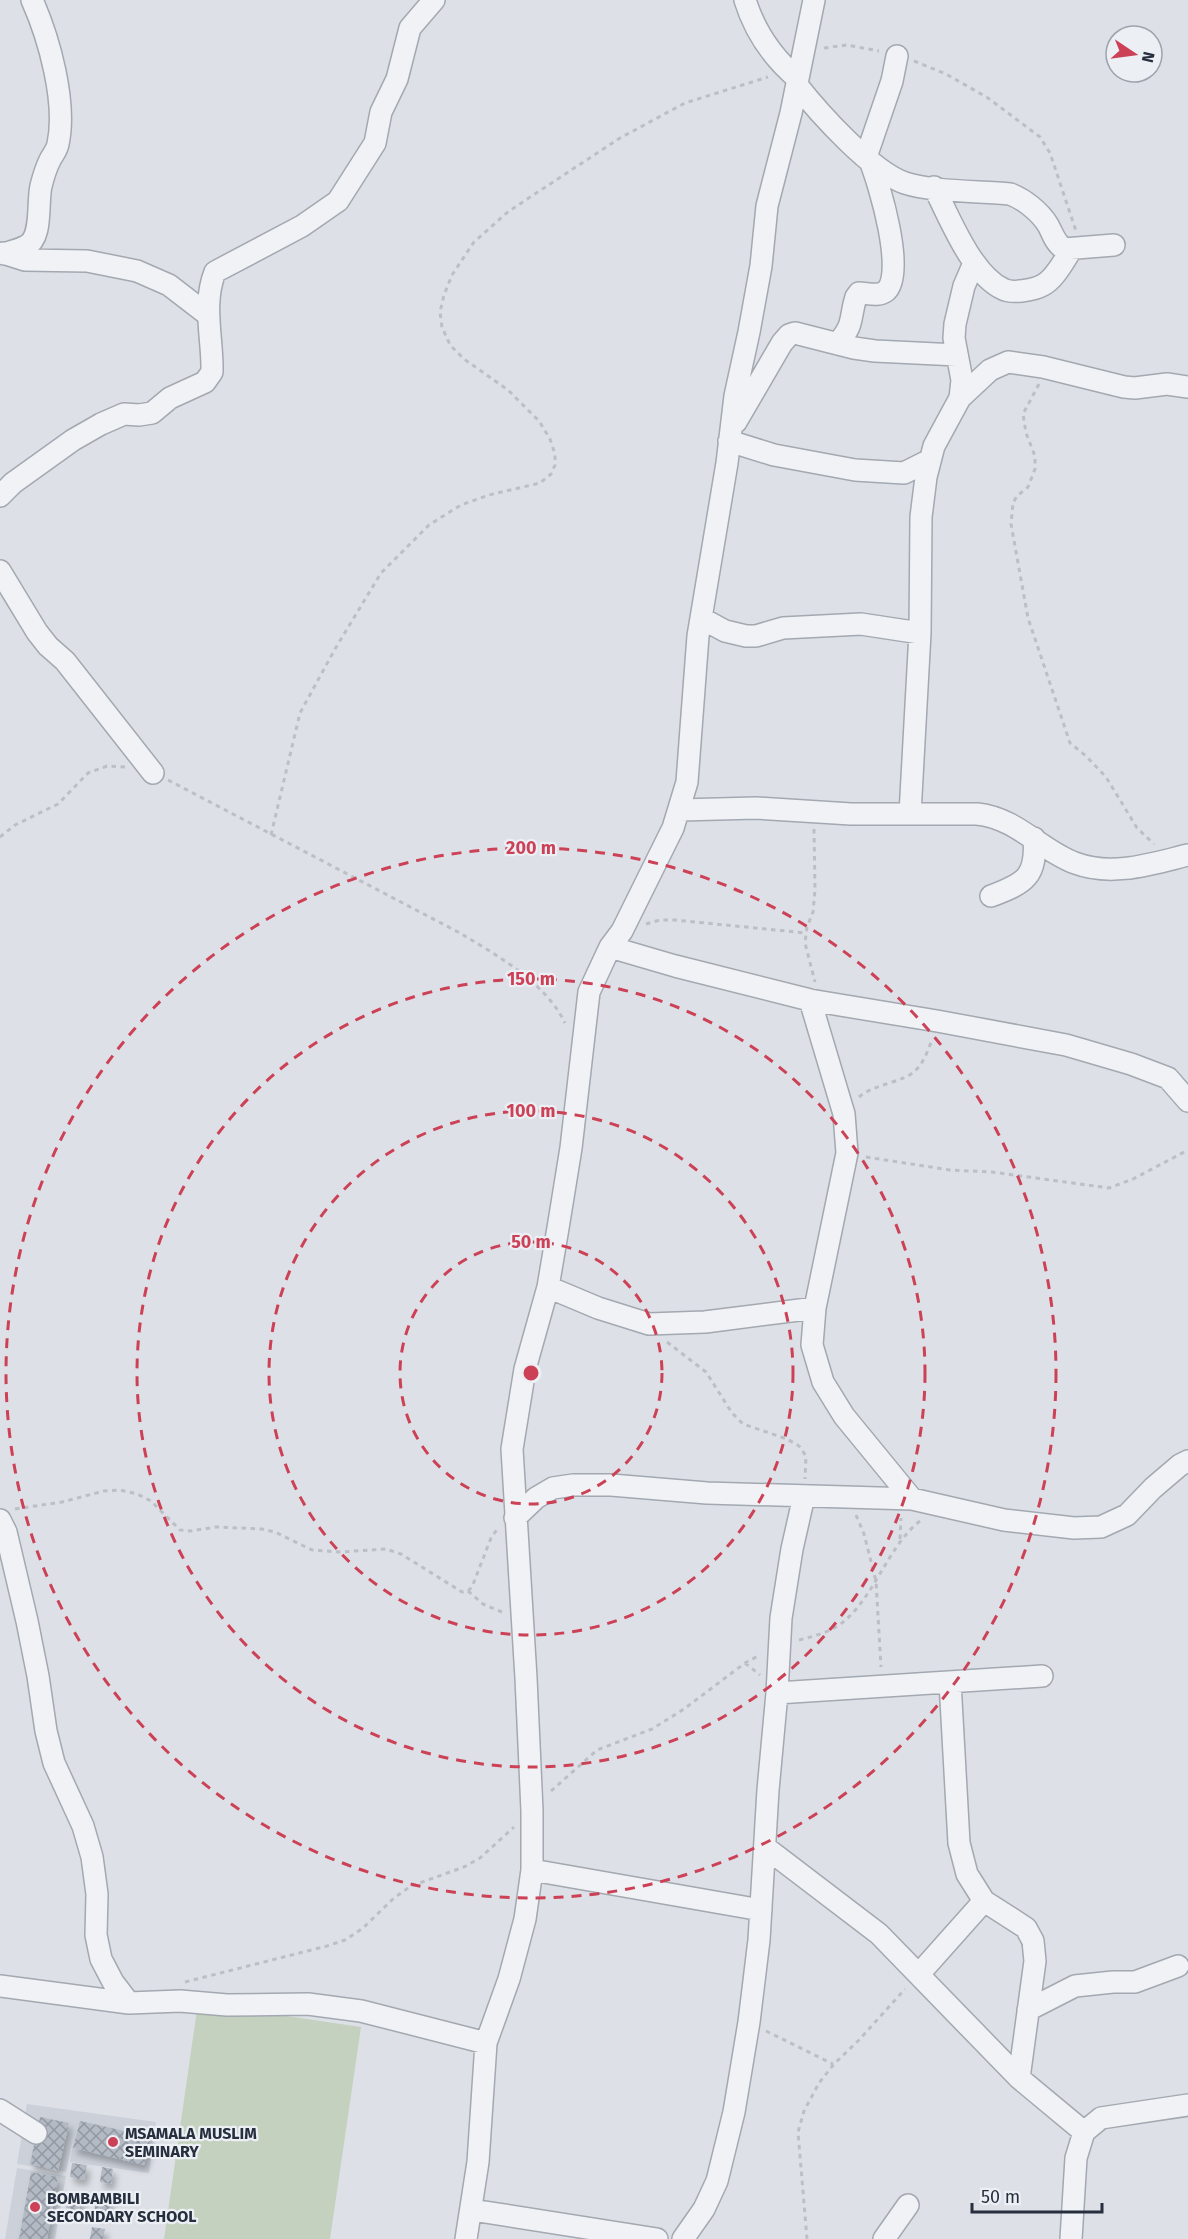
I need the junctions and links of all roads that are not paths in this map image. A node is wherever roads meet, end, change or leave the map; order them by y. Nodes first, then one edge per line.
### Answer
1 (32, 0) edge
2 (434, 0) edge
3 (745, 0) edge
4 (814, 0) edge
5 (897, 56) road end
6 (794, 78) junction
7 (868, 159) junction
8 (934, 187) junction
9 (1114, 245) dead end
10 (1076, 249) junction
11 (2, 253) edge
12 (975, 263) junction
13 (208, 315) junction
14 (837, 344) junction
15 (957, 355) junction
16 (1188, 387) edge
17 (960, 398) junction
18 (730, 437) junction
19 (930, 460) junction
20 (0, 496) edge
21 (0, 571) edge
22 (701, 618) junction
23 (920, 633) junction
24 (153, 773) road end
25 (680, 810) junction
26 (910, 814) junction
27 (1034, 838) junction
28 (1178, 857) edge
29 (991, 896) dead end
30 (616, 939) junction
31 (815, 1001) junction
32 (1188, 1101) edge
33 (548, 1287) junction
34 (815, 1308) junction
35 (1188, 1461) edge
36 (804, 1496) junction
37 (912, 1499) junction
38 (5, 1515) edge
39 (515, 1518) junction
40 (1042, 1676) dead end
41 (950, 1682) junction
42 (777, 1693) junction
43 (765, 1847) junction
44 (532, 1870) junction
45 (984, 1901) junction
46 (761, 1910) junction
47 (1178, 1966) dead end
48 (919, 1974) junction
49 (0, 1986) edge
50 (129, 2003) junction
51 (1028, 2010) junction
52 (486, 2043) junction
53 (1019, 2078) junction
54 (1188, 2105) edge
55 (0, 2110) edge
56 (1084, 2132) junction
57 (36, 2133) dead end
58 (908, 2205) dead end
59 (472, 2210) junction
60 (466, 2239) edge
61 (657, 2239) edge
62 (683, 2239) edge
63 (884, 2239) edge
64 (1071, 2239) edge

1 - 11 street
2 - 13 street
3 - 6 street
4 - 6 street
5 - 7 street
6 - 7 street
6 - 18 street
7 - 8 street
7 - 14 street
8 - 10 street
8 - 12 street
9 - 10 street
10 - 12 street
11 - 13 street
12 - 15 street
13 - 20 street
14 - 15 street
14 - 18 street
15 - 17 street
16 - 17 street
17 - 19 street
18 - 19 street
18 - 22 street
19 - 23 street
21 - 24 street
22 - 23 street
22 - 25 street
23 - 26 street
25 - 26 street
25 - 30 street
26 - 27 street
27 - 28 street
27 - 29 street
30 - 31 street
30 - 33 street
31 - 32 street
31 - 34 street
33 - 34 street
33 - 39 street
34 - 37 street
35 - 37 street
36 - 37 street
36 - 39 street
36 - 42 street
38 - 50 street
39 - 44 street
40 - 41 street
41 - 42 street
41 - 45 street
42 - 43 street
43 - 46 street
43 - 48 street
44 - 46 street
44 - 52 street
45 - 48 street
45 - 51 street
46 - 62 street
47 - 51 street
48 - 53 street
49 - 50 street
50 - 52 street
51 - 53 street
52 - 59 street
53 - 56 street
54 - 56 street
55 - 57 street
56 - 64 street
58 - 63 street
59 - 60 street
59 - 61 street

